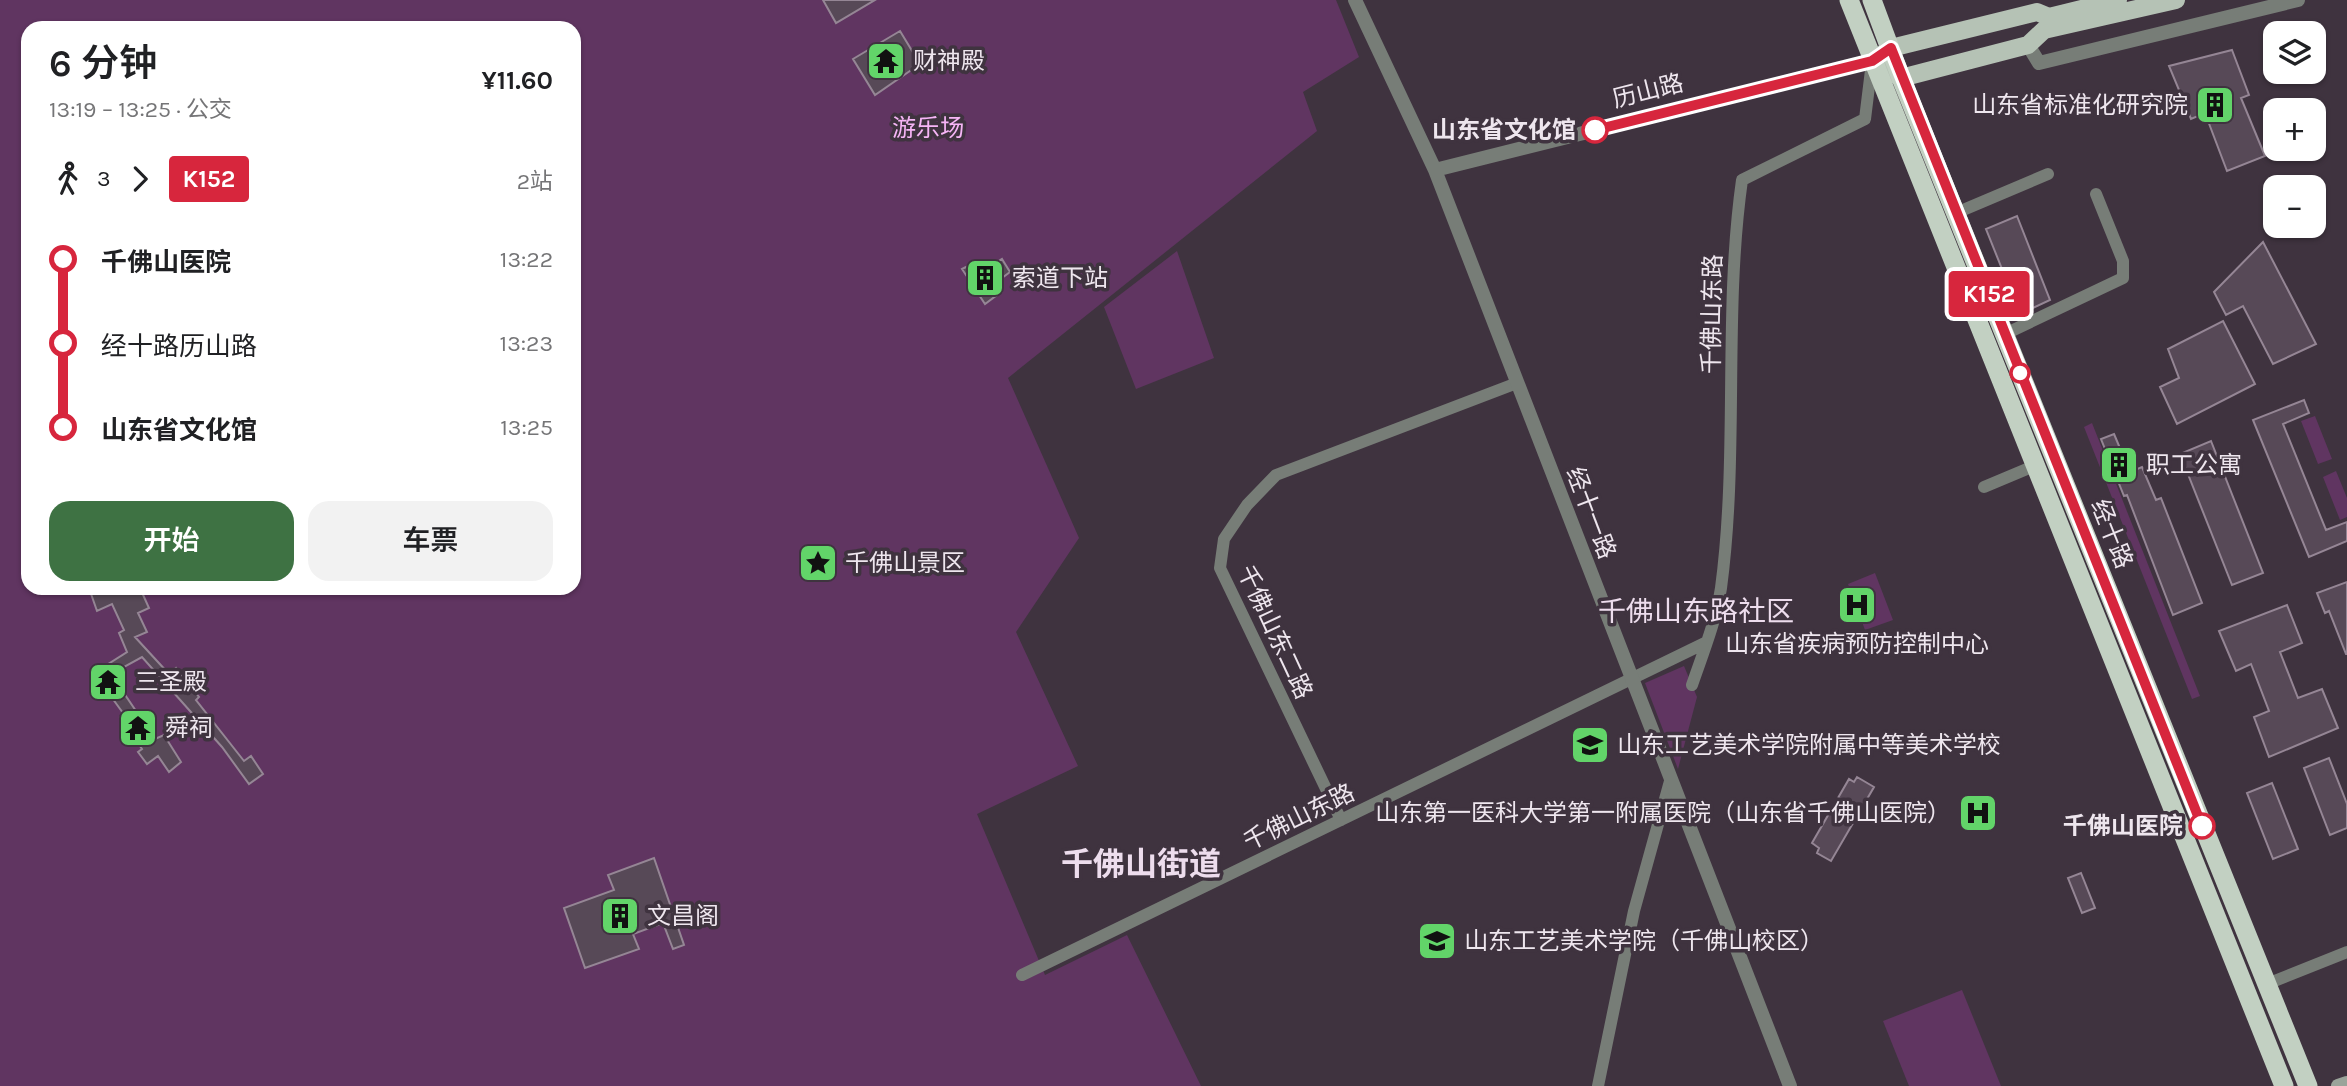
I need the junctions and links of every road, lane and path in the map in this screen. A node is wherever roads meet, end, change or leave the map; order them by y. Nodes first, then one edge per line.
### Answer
1 (1355, 0) edge
2 (1849, 0) edge
3 (1872, 0) edge
4 (2118, 0) edge
5 (2175, 0) edge
6 (2298, 0) edge
7 (2040, 6) edge
8 (2028, 45) junction
9 (1891, 48) junction
10 (1872, 61) junction
11 (1901, 78) junction
12 (1435, 170) junction
13 (2048, 174) dead end
14 (2096, 194) dead end
15 (1956, 213) junction
16 (2005, 334) junction
17 (1517, 383) junction
18 (2034, 466) junction
19 (1984, 487) dead end
20 (1707, 642) junction
21 (1631, 680) junction
22 (1692, 685) dead end
23 (1670, 781) junction
24 (1340, 820) junction
25 (2347, 952) edge
26 (1022, 975) dead end
27 (2267, 984) junction
28 (2347, 1083) edge
29 (1598, 1086) edge
30 (1790, 1086) edge
31 (2284, 1086) edge
32 (2308, 1086) edge
33 (2338, 1086) edge

1 - 12 street, 经十一路
2 - 10 highway, 经十路
3 - 9 highway, 经十路
4 - 7 main road, 历山路
5 - 8 main road
6 - 8 street
7 - 9 main road, 历山路
8 - 11 main road
9 - 10 main road, 历山路
9 - 11 highway, 经十路
10 - 11 main road
10 - 12 street, 历山路
10 - 18 highway, 经十路
10 - 20 street, 千佛山东路
11 - 15 highway, 经十路
12 - 17 street, 经十一路
13 - 15 street
14 - 16 street
15 - 16 highway, 经十路
16 - 27 highway, 经十路
17 - 21 street, 经十一路
17 - 24 street, 千佛山东二路
18 - 19 street
18 - 31 highway, 经十路
20 - 21 street, 千佛山东路
20 - 22 street, 千佛山东路
21 - 23 street, 经十一路
21 - 24 street, 千佛山东路
23 - 29 street
23 - 30 street, 经十一路
24 - 26 street, 千佛山东路
25 - 27 street
27 - 32 highway, 经十路
28 - 33 main road

